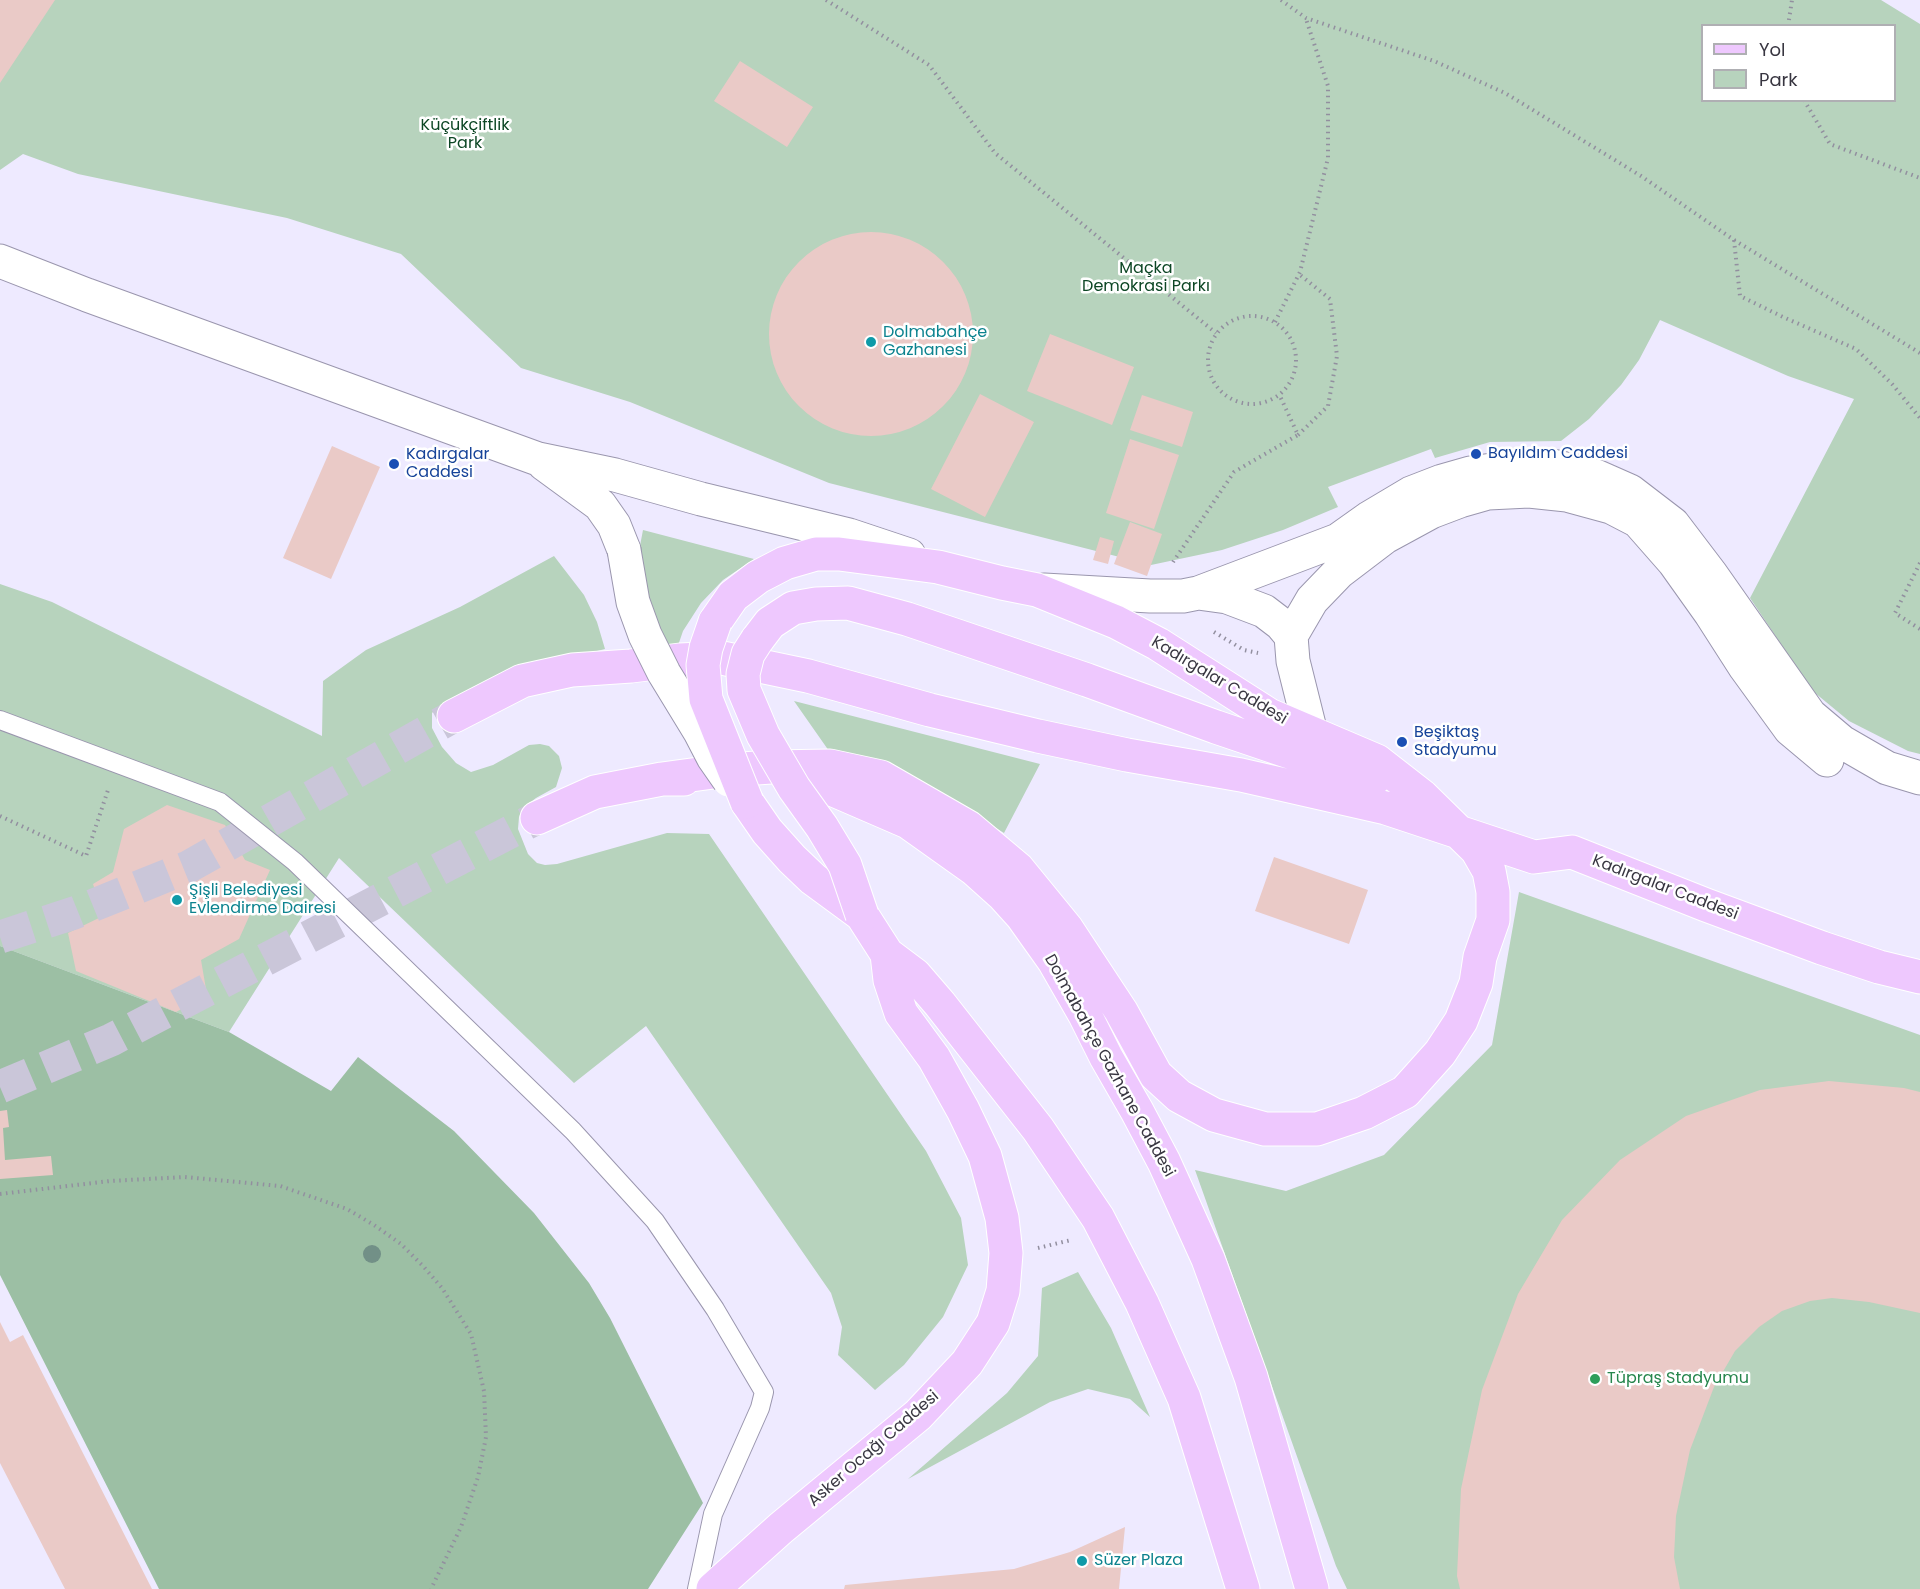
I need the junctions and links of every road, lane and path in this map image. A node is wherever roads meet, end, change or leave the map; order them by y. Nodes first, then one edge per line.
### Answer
1 (826, 0) edge
2 (1281, 0) edge
3 (1792, 0) edge
4 (1306, 18) junction
5 (1788, 24) edge
6 (1805, 102) edge
7 (1920, 178) edge
8 (1734, 240) junction
9 (0, 261) edge
10 (1299, 274) junction
11 (1275, 322) junction
12 (1216, 333) junction
13 (1920, 353) edge
14 (1279, 394) junction
15 (1920, 418) edge
16 (1298, 435) junction
17 (538, 459) junction
18 (1920, 563) edge
19 (1172, 564) dead end
20 (938, 567) junction
21 (1037, 590) junction
22 (1198, 593) junction
23 (1210, 629) dead end
24 (1920, 629) edge
25 (1278, 646) junction
26 (454, 716) tunnel mouth
27 (0, 720) edge
28 (1311, 733) junction
29 (116, 763) junction
30 (1920, 778) edge
31 (662, 780) junction
32 (1404, 782) junction
33 (1920, 801) edge
34 (747, 802) junction
35 (0, 816) edge
36 (537, 818) tunnel mouth
37 (1460, 833) junction
38 (862, 915) junction
39 (887, 954) junction
40 (1920, 977) edge
41 (0, 1194) edge
42 (1070, 1241) dead end
43 (1028, 1250) dead end
44 (431, 1589) edge
45 (697, 1589) edge
46 (713, 1589) edge
47 (1242, 1589) edge
48 (1312, 1589) edge

1 - 12 path
2 - 4 path
3 - 5 path
4 - 8 path
4 - 10 path
6 - 7 path
8 - 13 path
8 - 15 path
9 - 17 main road
10 - 11 path
10 - 16 path
11 - 12 path
11 - 14 path
12 - 14 path
14 - 16 path
16 - 19 path
17 - 20 main road
17 - 34 main road, bridge
18 - 24 path
20 - 21 main road, Kadırgalar Caddesi
20 - 34 main road, Kadırgalar Caddesi, bridge
21 - 22 main road
21 - 28 main road, Kadırgalar Caddesi
22 - 25 main road
22 - 30 main road
23 - 25 path
25 - 28 main road
25 - 33 main road
26 - 37 main road
27 - 29 lane
28 - 32 main road, Kadırgalar Caddesi
29 - 35 path
29 - 45 lane
31 - 36 main road, Dolmabahçe Gazhane Caddesi
31 - 37 main road
31 - 48 main road, Dolmabahçe Gazhane Caddesi
32 - 37 main road, Kadırgalar Caddesi
32 - 38 main road, bridge
34 - 38 main road, Kadırgalar Caddesi
37 - 40 main road, Kadırgalar Caddesi
38 - 39 main road
39 - 46 main road, Asker Ocağı Caddesi
39 - 47 main road
41 - 44 path
42 - 43 path

